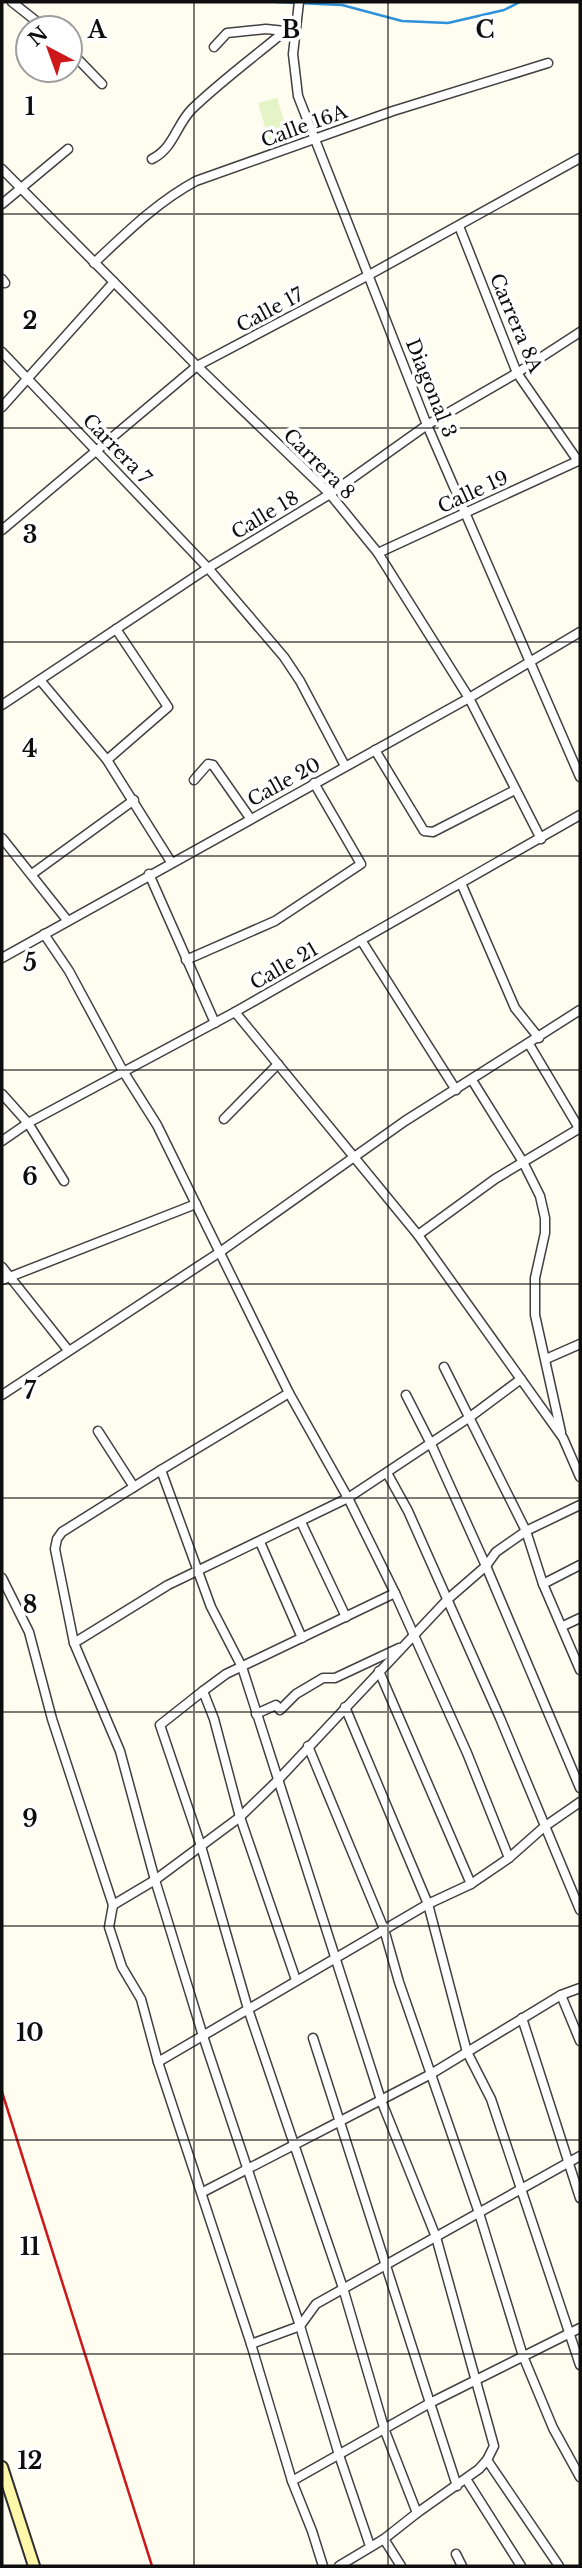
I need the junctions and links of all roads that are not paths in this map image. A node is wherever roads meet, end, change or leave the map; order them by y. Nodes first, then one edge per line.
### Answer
1 (12, 2) edge
2 (299, 2) edge
3 (27, 14) edge
4 (297, 22) junction
5 (285, 31) junction
6 (214, 47) dead end
7 (548, 63) dead end
8 (84, 65) edge
9 (102, 84) dead end
10 (315, 140) junction
11 (68, 149) dead end
12 (580, 158) edge
13 (152, 159) dead end
14 (2, 169) edge
15 (22, 187) junction
16 (2, 204) edge
17 (458, 226) junction
18 (94, 262) junction
19 (369, 275) junction
20 (114, 282) junction
21 (580, 332) edge
22 (2, 352) edge
23 (197, 366) junction
24 (517, 373) junction
25 (27, 379) junction
26 (2, 407) edge
27 (427, 425) junction
28 (96, 449) junction
29 (579, 460) edge
30 (330, 494) junction
31 (467, 512) junction
32 (2, 530) edge
33 (378, 554) junction
34 (208, 568) junction
35 (117, 629) junction
36 (580, 632) edge
37 (531, 660) junction
38 (40, 680) junction
39 (469, 698) junction
40 (2, 705) edge
41 (375, 750) junction
42 (107, 760) junction
43 (345, 766) junction
44 (580, 777) edge
45 (194, 780) dead end
46 (314, 783) junction
47 (515, 790) junction
48 (134, 800) junction
49 (580, 815) edge
50 (250, 818) junction
51 (2, 838) edge
52 (541, 839) junction
53 (171, 862) junction
54 (32, 874) junction
55 (149, 874) junction
56 (461, 883) junction
57 (67, 920) junction
58 (44, 934) junction
59 (361, 940) junction
60 (2, 958) edge
61 (187, 960) junction
62 (580, 1010) edge
63 (235, 1012) junction
64 (215, 1023) junction
65 (539, 1038) junction
66 (529, 1044) junction
67 (278, 1065) junction
68 (123, 1071) junction
69 (472, 1080) junction
70 (456, 1090) junction
71 (2, 1094) edge
72 (224, 1119) dead end
73 (28, 1123) junction
74 (580, 1129) edge
75 (2, 1141) edge
76 (354, 1157) junction
77 (523, 1162) junction
78 (64, 1181) dead end
79 (196, 1204) junction
80 (418, 1235) junction
81 (220, 1252) junction
82 (2, 1267) edge
83 (6, 1278) edge
84 (580, 1344) edge
85 (68, 1350) junction
86 (546, 1359) junction
87 (443, 1367) dead end
88 (522, 1379) junction
89 (289, 1393) junction
90 (2, 1395) edge
91 (406, 1395) dead end
92 (470, 1417) junction
93 (98, 1431) dead end
94 (563, 1438) junction
95 (431, 1444) junction
96 (161, 1470) junction
97 (387, 1473) junction
98 (580, 1477) edge
99 (134, 1487) junction
100 (348, 1498) junction
101 (580, 1505) edge
102 (301, 1522) junction
103 (526, 1531) junction
104 (260, 1542) junction
105 (580, 1565) edge
106 (486, 1566) junction
107 (198, 1573) junction
108 (2, 1578) edge
109 (543, 1584) junction
110 (395, 1592) junction
111 (448, 1600) junction
112 (346, 1617) junction
113 (580, 1618) edge
114 (563, 1626) junction
115 (414, 1637) junction
116 (302, 1638) junction
117 (74, 1643) junction
118 (402, 1648) junction
119 (242, 1667) junction
120 (580, 1670) edge
121 (379, 1671) junction
122 (203, 1691) junction
123 (345, 1707) junction
124 (256, 1714) junction
125 (308, 1746) junction
126 (277, 1781) junction
127 (580, 1788) edge
128 (580, 1802) edge
129 (240, 1817) junction
130 (544, 1827) junction
131 (201, 1846) junction
132 (509, 1858) junction
133 (155, 1880) junction
134 (471, 1884) junction
135 (428, 1904) junction
136 (113, 1905) junction
137 (580, 1910) edge
138 (384, 1929) junction
139 (335, 1957) junction
140 (296, 1980) junction
141 (580, 1988) edge
142 (561, 1995) junction
143 (248, 2009) junction
144 (522, 2018) junction
145 (203, 2036) junction
146 (313, 2038) dead end
147 (580, 2041) edge
148 (467, 2052) junction
149 (158, 2062) junction
150 (431, 2074) junction
151 (381, 2100) junction
152 (340, 2121) junction
153 (295, 2144) junction
154 (580, 2156) edge
155 (569, 2162) junction
156 (247, 2169) junction
157 (520, 2190) junction
158 (202, 2192) junction
159 (580, 2198) edge
160 (479, 2213) junction
161 (436, 2237) junction
162 (386, 2264) junction
163 (344, 2288) junction
164 (300, 2326) junction
165 (580, 2328) edge
166 (569, 2333) junction
167 (251, 2344) junction
168 (523, 2356) junction
169 (580, 2365) edge
170 (477, 2380) junction
171 (430, 2403) junction
172 (385, 2431) junction
173 (339, 2455) junction
174 (487, 2460) junction
175 (2, 2467) edge
176 (580, 2477) edge
177 (466, 2479) junction
178 (292, 2481) junction
179 (457, 2486) junction
180 (417, 2514) junction
181 (384, 2539) junction
182 (370, 2546) junction
183 (456, 2554) dead end
184 (34, 2566) edge
185 (323, 2566) edge
186 (339, 2566) edge
187 (401, 2566) edge
188 (462, 2566) edge
189 (521, 2566) edge
190 (559, 2566) edge

1 - 3 street
2 - 4 street, Diagonal 3
4 - 5 street
4 - 10 street, Diagonal 3
5 - 6 street
5 - 13 street
7 - 10 street, Calle 16A
8 - 9 street
10 - 18 street, Calle 16A
10 - 19 street, Diagonal 3
11 - 15 street
12 - 17 street, Calle 17
14 - 15 street, Carrera 8
15 - 16 street
15 - 18 street, Carrera 8
17 - 19 street, Calle 17
17 - 24 street, Carrera 8A
18 - 20 street, Carrera 8
19 - 23 street, Calle 17
19 - 27 street, Diagonal 3
20 - 23 street, Carrera 8
20 - 25 street
21 - 24 street, Calle 18
22 - 25 street, Carrera 7
23 - 28 street, Calle 17
23 - 30 street, Carrera 8
24 - 27 street, Calle 18
24 - 29 street, Carrera 8A
25 - 26 street
25 - 28 street, Carrera 7
27 - 30 street, Calle 18
27 - 31 street, Diagonal 3
28 - 32 street, Calle 17
28 - 34 street, Carrera 7
29 - 31 street, Calle 19
30 - 33 street, Carrera 8
30 - 34 street, Calle 18
31 - 33 street, Calle 19
31 - 37 street, Diagonal 3
33 - 39 street, Carrera 8
34 - 35 street, Calle 18
34 - 43 street, Carrera 7
35 - 38 street, Calle 18
35 - 42 street
36 - 37 street, Calle 20
37 - 39 street, Calle 20
37 - 44 street, Diagonal 3
38 - 40 street, Calle 18
38 - 42 street
39 - 41 street, Calle 20
39 - 47 street, Carrera 8
41 - 43 street, Calle 20
41 - 47 street
42 - 48 street
43 - 46 street, Calle 20
45 - 50 street
46 - 50 street, Calle 20
46 - 61 street
47 - 52 street, Carrera 8
48 - 53 street
48 - 54 street
49 - 52 street, Calle 21
50 - 53 street, Calle 20
51 - 54 street
52 - 56 street, Calle 21
53 - 55 street, Calle 20
54 - 57 street
55 - 57 street, Calle 20
55 - 61 street
56 - 59 street, Calle 21
56 - 65 street
57 - 58 street, Calle 20
58 - 60 street, Calle 20
58 - 68 street
59 - 63 street, Calle 21
59 - 70 street
61 - 64 street
62 - 65 street
63 - 64 street, Calle 21
63 - 67 street
64 - 68 street, Calle 21
65 - 66 street
66 - 69 street
66 - 74 street
67 - 72 street
67 - 76 street
68 - 73 street, Calle 21
68 - 79 street
69 - 70 street
69 - 77 street
70 - 76 street
71 - 73 street
73 - 75 street, Calle 21
73 - 78 street
74 - 77 street
76 - 80 street
76 - 81 street
77 - 80 street
77 - 86 street
79 - 81 street
79 - 83 street
80 - 88 street
81 - 85 street
81 - 89 street
82 - 83 street
83 - 85 street
84 - 86 street
85 - 90 street
86 - 94 street
87 - 92 street
88 - 92 street
88 - 94 street
89 - 96 street
89 - 100 street
91 - 95 street
92 - 95 street
92 - 103 street
93 - 99 street
94 - 98 street
95 - 97 street
95 - 106 street
96 - 99 street
96 - 107 street
97 - 100 street
97 - 111 street
99 - 117 street
100 - 102 street
100 - 110 street
101 - 103 street
102 - 104 street
102 - 112 street
103 - 106 street
103 - 109 street
104 - 107 street
104 - 116 street
105 - 109 street
106 - 111 street
106 - 127 street
107 - 117 street
107 - 119 street
108 - 136 street
109 - 114 street
110 - 112 street
110 - 115 street
111 - 115 street
111 - 130 street
112 - 116 street
113 - 114 street
114 - 120 street
115 - 118 street
115 - 132 street
116 - 119 street
117 - 133 street
118 - 121 street
118 - 124 street
119 - 122 street
119 - 124 street
121 - 123 street
121 - 134 street
122 - 129 street
122 - 131 street
123 - 125 street
123 - 135 street
124 - 126 street
125 - 126 street
125 - 138 street
126 - 129 street
126 - 139 street
128 - 130 street
129 - 131 street
129 - 140 street
130 - 132 street
130 - 137 street
131 - 133 street
131 - 143 street
132 - 134 street
133 - 136 street
133 - 145 street
134 - 135 street
135 - 138 street
135 - 148 street
136 - 149 street
138 - 139 street
138 - 150 street
139 - 140 street
139 - 151 street
140 - 143 street
141 - 142 street
142 - 144 street
142 - 147 street
143 - 145 street
143 - 153 street
144 - 148 street
144 - 155 street
145 - 149 street
145 - 156 street
146 - 152 street
148 - 150 street
148 - 157 street
149 - 158 street
150 - 151 street
150 - 160 street
151 - 152 street
151 - 161 street
152 - 153 street
152 - 162 street
153 - 156 street
153 - 163 street
154 - 155 street
155 - 157 street
155 - 159 street
156 - 158 street
156 - 164 street
157 - 160 street
157 - 166 street
158 - 167 street
160 - 161 street
160 - 168 street
161 - 162 street
161 - 170 street
162 - 163 street
162 - 171 street
163 - 164 street
163 - 172 street
164 - 167 street
164 - 173 street
165 - 166 street
166 - 168 street
166 - 169 street
167 - 178 street
168 - 170 street
168 - 176 street
170 - 171 street
170 - 174 street
171 - 172 street
171 - 179 street
172 - 173 street
172 - 180 street
173 - 178 street
173 - 182 street
174 - 177 street
174 - 190 street
175 - 184 main road
177 - 179 street
177 - 189 street
178 - 185 street
179 - 180 street
180 - 181 street
181 - 182 street
181 - 187 street
182 - 186 street
183 - 188 street

